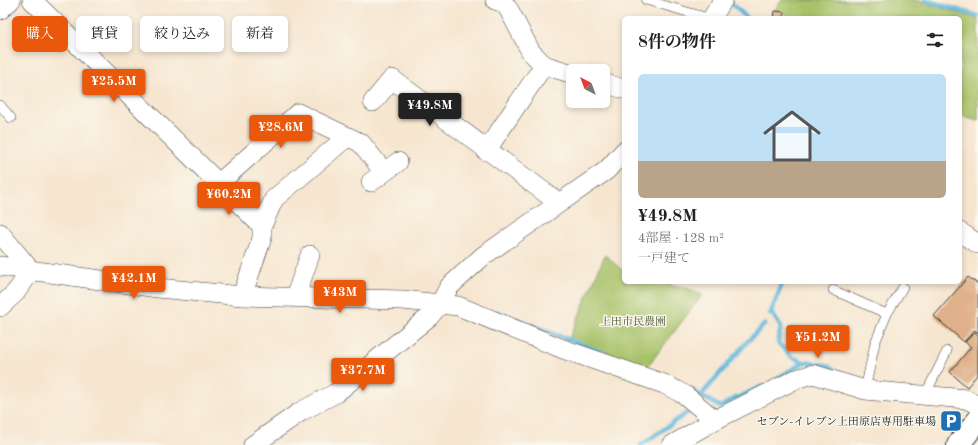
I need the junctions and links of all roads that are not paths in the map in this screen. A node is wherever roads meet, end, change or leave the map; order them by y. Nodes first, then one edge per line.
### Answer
1 (11, 0) edge
2 (32, 0) edge
3 (495, 0) edge
4 (646, 0) edge
5 (723, 0) edge
6 (0, 10) edge
7 (701, 16) edge
8 (713, 16) edge
9 (544, 65) junction
10 (566, 72) edge
11 (610, 85) edge
12 (622, 88) edge
13 (373, 102) dead end
14 (0, 105) edge
15 (12, 118) dead end
16 (347, 137) junction
17 (486, 151) junction
18 (622, 153) edge
19 (385, 172) dead end
20 (218, 184) junction
21 (559, 203) junction
22 (262, 226) junction
23 (0, 233) edge
24 (962, 233) edge
25 (978, 244) edge
26 (310, 255) dead end
27 (0, 266) edge
28 (31, 271) junction
29 (903, 287) dead end
30 (833, 290) dead end
31 (242, 296) junction
32 (295, 298) junction
33 (440, 304) junction
34 (0, 307) edge
35 (887, 314) junction
36 (946, 351) dead end
37 (865, 390) junction
38 (924, 397) junction
39 (978, 405) edge
40 (715, 420) junction
41 (978, 420) edge
42 (253, 445) edge
43 (672, 445) edge
44 (958, 445) edge

1 - 6 street
2 - 20 street
3 - 9 street
4 - 7 lane
5 - 8 street
9 - 10 street
9 - 17 street
11 - 12 street
13 - 17 street
14 - 15 lane
16 - 19 street
16 - 20 street
16 - 22 street
17 - 21 street
18 - 21 street
20 - 22 street
21 - 33 street
22 - 31 street
23 - 28 street
24 - 25 street
26 - 32 street
27 - 28 street
28 - 31 street
28 - 34 street
29 - 35 lane
30 - 35 lane
31 - 32 street
32 - 33 street
33 - 40 street
33 - 42 street
35 - 37 lane
36 - 38 lane
37 - 38 street
37 - 40 street
38 - 39 street
40 - 43 street
41 - 44 main road

